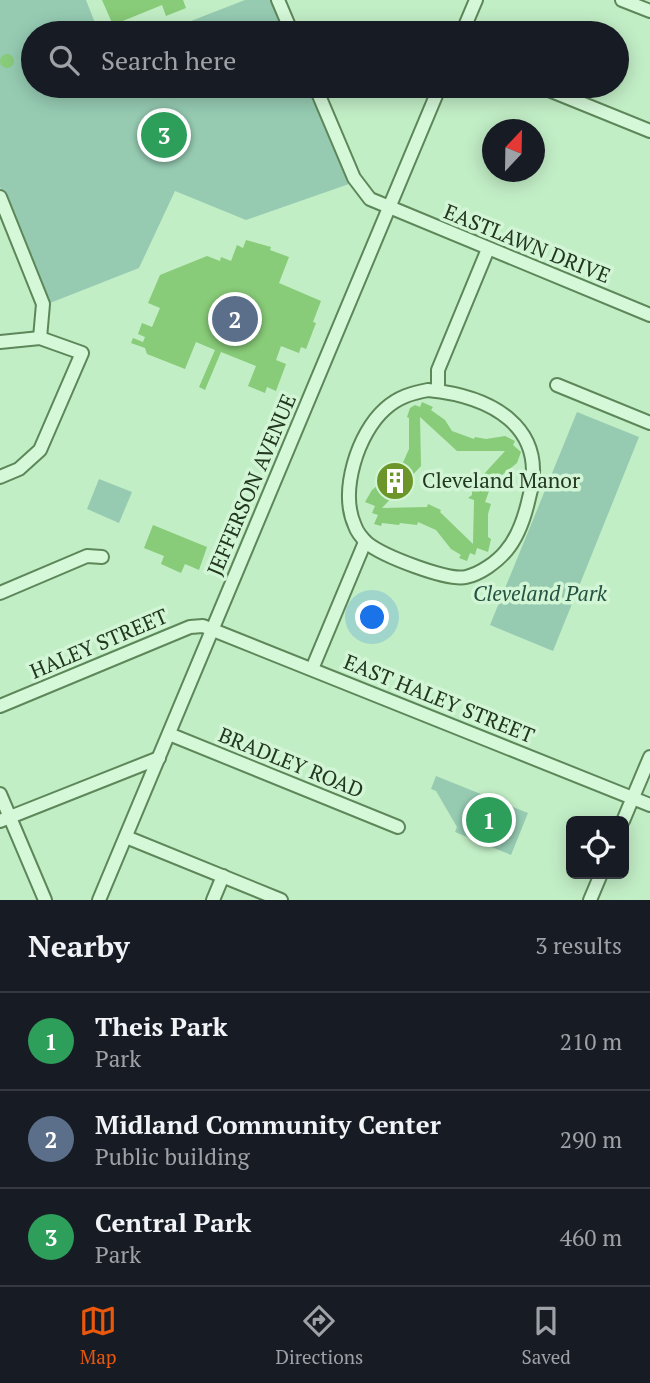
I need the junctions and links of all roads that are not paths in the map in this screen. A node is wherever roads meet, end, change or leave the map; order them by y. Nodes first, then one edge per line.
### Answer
1 (278, 0) edge
2 (476, 0) edge
3 (622, 0) edge
4 (650, 11) edge
5 (287, 21) edge
6 (467, 21) edge
7 (320, 98) edge
8 (435, 98) edge
9 (569, 98) edge
10 (650, 131) edge
11 (0, 197) edge
12 (389, 208) junction
13 (488, 249) junction
14 (650, 315) edge
15 (40, 338) junction
16 (0, 342) edge
17 (557, 385) dead end
18 (438, 391) junction
19 (650, 423) edge
20 (0, 477) edge
21 (365, 542) junction
22 (102, 558) dead end
23 (0, 593) edge
24 (213, 628) junction
25 (312, 669) junction
26 (0, 706) edge
27 (169, 734) junction
28 (650, 757) edge
29 (159, 758) junction
30 (0, 794) edge
31 (633, 797) junction
32 (650, 804) edge
33 (625, 816) edge
34 (5, 819) edge
35 (398, 827) dead end
36 (126, 837) junction
37 (223, 876) junction
38 (599, 879) edge
39 (45, 900) edge
40 (99, 900) edge
41 (213, 900) edge
42 (281, 900) edge
43 (590, 900) edge

1 - 5 street
2 - 6 street
3 - 4 street
7 - 12 street, EASTLAWN DRIVE
8 - 12 street, JEFFERSON AVENUE
9 - 10 street
11 - 15 street
12 - 13 street, EASTLAWN DRIVE
12 - 24 street, JEFFERSON AVENUE
13 - 14 street, EASTLAWN DRIVE
13 - 18 street
15 - 16 street
15 - 20 street
17 - 19 street
18 - 21 street
18 - 21 street
21 - 25 street
22 - 23 street
24 - 25 street, EAST HALEY STREET
24 - 26 street, HALEY STREET
24 - 27 street, JEFFERSON AVENUE
25 - 31 street, EAST HALEY STREET
27 - 29 street, JEFFERSON AVENUE
27 - 35 street, BRADLEY ROAD
28 - 31 street
29 - 34 street
29 - 36 street, JEFFERSON AVENUE
30 - 34 street
31 - 32 street, EAST HALEY STREET
31 - 33 street
34 - 39 street
36 - 37 street
36 - 40 street, JEFFERSON AVENUE
37 - 41 street
37 - 42 street
38 - 43 street

